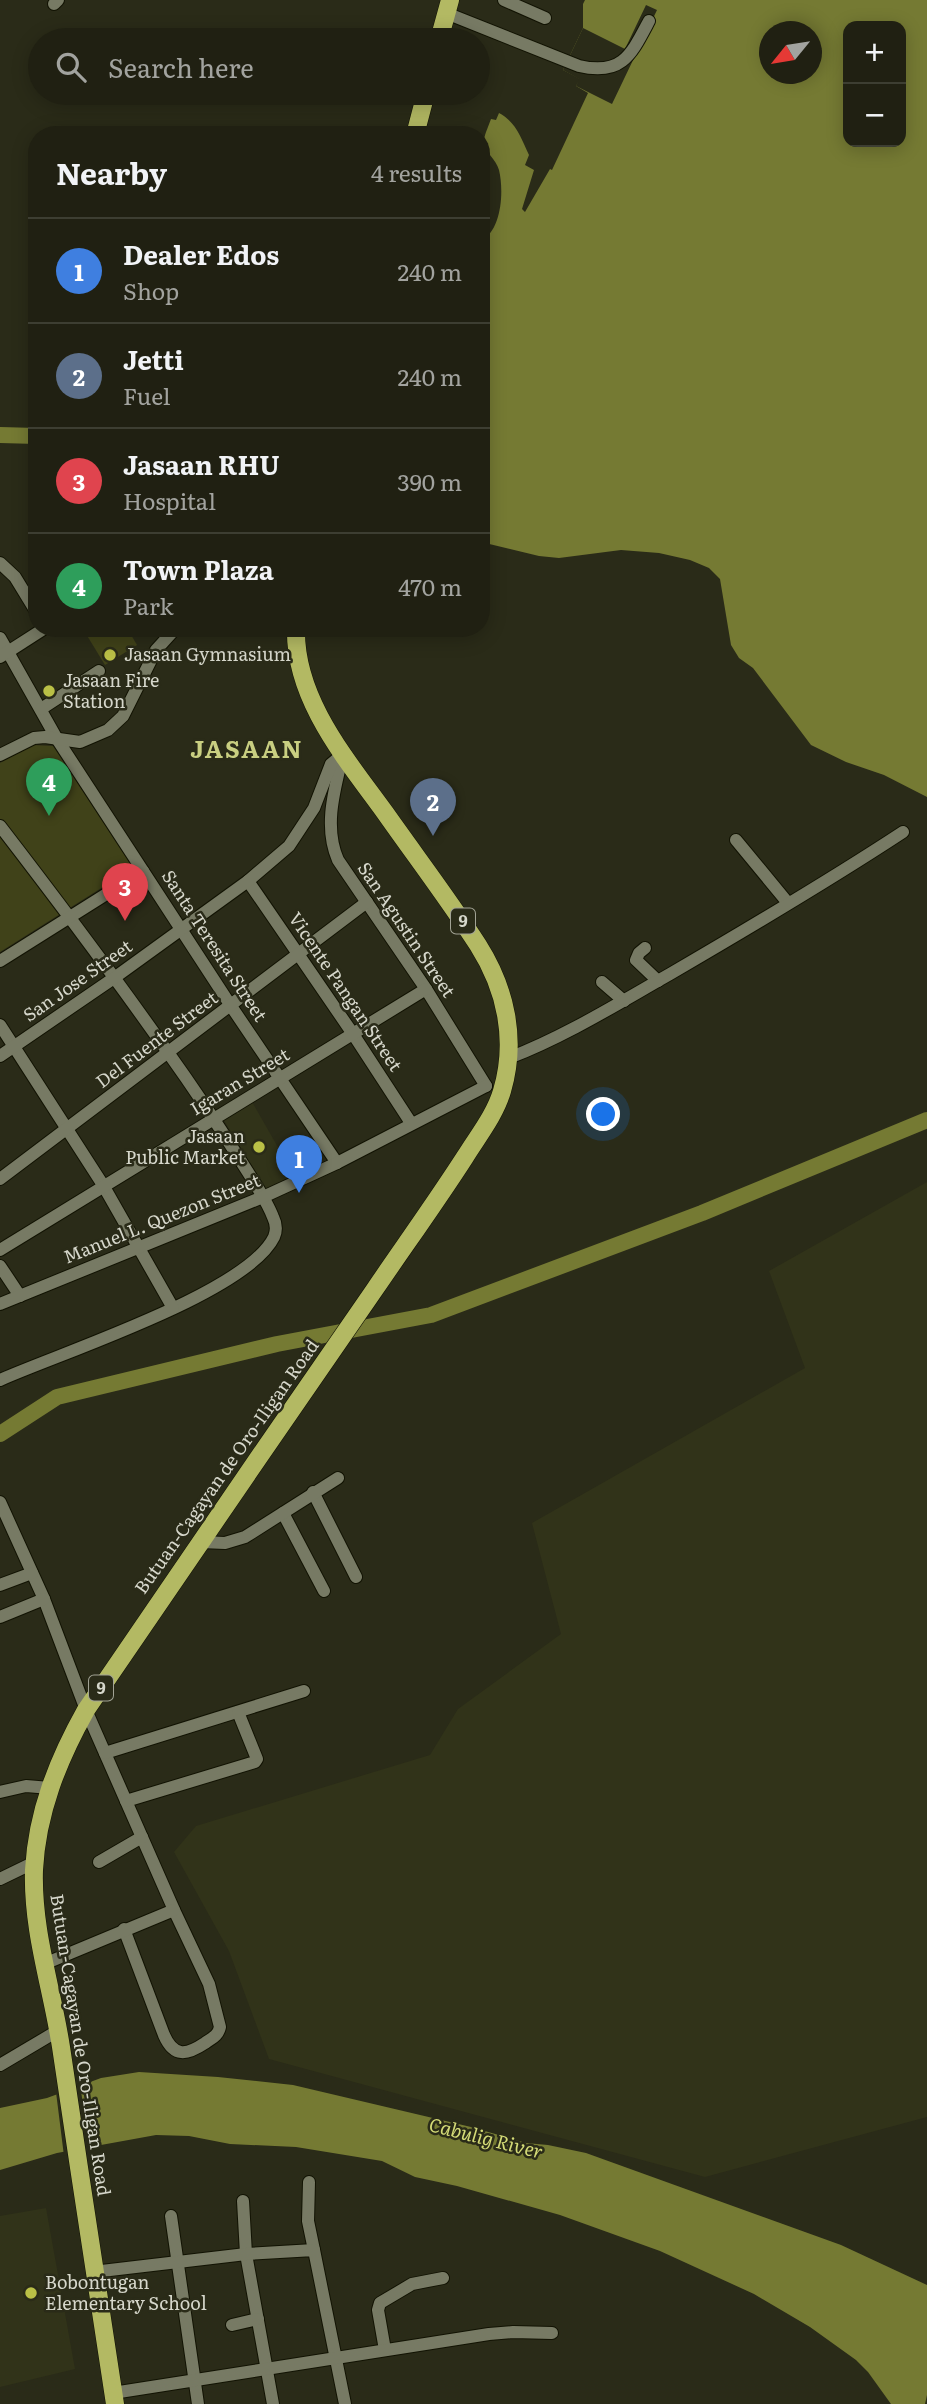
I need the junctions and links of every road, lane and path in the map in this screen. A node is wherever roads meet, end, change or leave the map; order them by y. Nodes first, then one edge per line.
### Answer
1 (504, 0) edge
2 (448, 7) edge
3 (545, 18) dead end
4 (649, 22) dead end
5 (442, 28) edge
6 (423, 105) edge
7 (417, 126) edge
8 (0, 564) edge
9 (28, 598) edge
10 (31, 637) edge
11 (168, 637) edge
12 (296, 637) edge
13 (0, 638) edge
14 (4, 654) edge
15 (99, 671) dead end
16 (41, 709) junction
17 (57, 739) junction
18 (343, 754) junction
19 (0, 755) edge
20 (361, 779) junction
21 (336, 783) junction
22 (0, 826) edge
23 (903, 832) dead end
24 (736, 840) dead end
25 (143, 871) junction
26 (248, 881) junction
27 (367, 902) junction
28 (788, 903) junction
29 (70, 917) junction
30 (181, 930) junction
31 (645, 948) dead end
32 (299, 955) junction
33 (0, 961) edge
34 (114, 978) junction
35 (658, 981) junction
36 (602, 982) dead end
37 (426, 989) junction
38 (624, 1001) junction
39 (231, 1006) junction
40 (0, 1025) edge
41 (353, 1034) junction
42 (13, 1046) junction
43 (168, 1053) junction
44 (0, 1056) edge
45 (509, 1058) junction
46 (281, 1078) junction
47 (494, 1088) junction
48 (214, 1118) junction
49 (411, 1123) junction
50 (67, 1129) junction
51 (337, 1163) junction
52 (0, 1179) edge
53 (103, 1185) junction
54 (263, 1197) junction
55 (141, 1248) junction
56 (0, 1250) edge
57 (0, 1266) edge
58 (20, 1296) junction
59 (0, 1304) edge
60 (173, 1308) junction
61 (0, 1380) edge
62 (338, 1478) dead end
63 (313, 1492) junction
64 (0, 1502) edge
65 (283, 1513) junction
66 (201, 1542) junction
67 (32, 1573) junction
68 (356, 1577) dead end
69 (0, 1585) edge
70 (324, 1591) dead end
71 (44, 1599) junction
72 (0, 1617) edge
73 (304, 1691) dead end
74 (86, 1710) junction
75 (238, 1712) junction
76 (105, 1753) junction
77 (50, 1788) junction
78 (0, 1792) edge
79 (126, 1801) junction
80 (142, 1837) junction
81 (35, 1861) junction
82 (99, 1862) dead end
83 (0, 1880) edge
84 (173, 1910) junction
85 (124, 1929) junction
86 (44, 1964) junction
87 (60, 2038) junction
88 (0, 2065) edge
89 (309, 2182) dead end
90 (243, 2201) dead end
91 (171, 2217) dead end
92 (313, 2250) junction
93 (246, 2254) junction
94 (178, 2262) junction
95 (93, 2272) junction
96 (443, 2278) dead end
97 (258, 2319) junction
98 (232, 2325) dead end
99 (552, 2333) dead end
100 (385, 2350) junction
101 (336, 2359) junction
102 (267, 2370) junction
103 (194, 2380) junction
104 (114, 2399) edge
105 (198, 2404) edge
106 (273, 2404) edge
107 (345, 2404) edge

1 - 3 street
2 - 4 street
2 - 5 highway
6 - 7 highway
8 - 9 street
10 - 14 street
11 - 17 street
12 - 18 highway, Butuan-Cagayan de Oro-Iligan Road / 9
13 - 14 street, Santa Teresita Street
14 - 16 street, Santa Teresita Street
15 - 16 street
16 - 17 street, Santa Teresita Street
17 - 19 street
17 - 25 street, Santa Teresita Street
18 - 20 highway, Butuan-Cagayan de Oro-Iligan Road / 9
18 - 21 street, San Agustin Street
18 - 26 street, San Jose Street
20 - 21 street
20 - 45 highway, Butuan-Cagayan de Oro-Iligan Road / 9
21 - 27 street, San Agustin Street
22 - 29 street
23 - 28 street
24 - 28 street
25 - 29 street
25 - 30 street, Santa Teresita Street
26 - 30 street, San Jose Street
26 - 32 street, Vicente Pangan Street
27 - 32 street, Del Fuente Street
27 - 37 street, San Agustin Street
28 - 35 street
29 - 33 street
29 - 34 street
30 - 34 street, San Jose Street
30 - 39 street, Santa Teresita Street
31 - 35 street
32 - 39 street, Del Fuente Street
32 - 41 street, Vicente Pangan Street
34 - 42 street, San Jose Street
34 - 43 street
35 - 38 street
36 - 38 street
37 - 41 street, Igaran Street
37 - 47 street, San Agustin Street
38 - 45 street
39 - 43 street, Del Fuente Street
39 - 46 street, Santa Teresita Street
40 - 42 street
41 - 46 street, Igaran Street
41 - 49 street, Vicente Pangan Street
42 - 44 street, San Jose Street
42 - 50 street
43 - 48 street
43 - 50 street, Del Fuente Street
45 - 47 highway, Butuan-Cagayan de Oro-Iligan Road / 9
46 - 48 street, Igaran Street
46 - 51 street, Santa Teresita Street
47 - 49 street, Manuel L. Quezon Street
47 - 66 highway, Butuan-Cagayan de Oro-Iligan Road / 9
48 - 53 street, Igaran Street
48 - 54 street
49 - 51 street, Manuel L. Quezon Street
50 - 52 street, Del Fuente Street
50 - 53 street
51 - 54 street, Manuel L. Quezon Street
53 - 55 street
53 - 56 street, Igaran Street
54 - 55 street, Manuel L. Quezon Street
54 - 60 street
55 - 58 street, Manuel L. Quezon Street
55 - 60 street
57 - 58 street
58 - 59 street, Manuel L. Quezon Street
60 - 61 street
62 - 63 street
63 - 65 street
63 - 68 street
64 - 67 street
65 - 66 street
65 - 70 street
66 - 74 highway, Butuan-Cagayan de Oro-Iligan Road / 9
67 - 69 street
67 - 71 street
71 - 72 street
71 - 74 street
73 - 75 street
74 - 76 street
74 - 77 highway, Butuan-Cagayan de Oro-Iligan Road / 9
75 - 76 street
75 - 79 street
76 - 79 street
77 - 78 street
77 - 81 highway, Butuan-Cagayan de Oro-Iligan Road / 9
79 - 80 street
80 - 82 street
80 - 84 street
81 - 83 street
81 - 86 highway, Butuan-Cagayan de Oro-Iligan Road / 9
84 - 85 street
84 - 85 street
85 - 86 street
86 - 87 highway, Butuan-Cagayan de Oro-Iligan Road / 9
87 - 88 street
87 - 95 highway, Butuan-Cagayan de Oro-Iligan Road / 9
89 - 92 street
90 - 93 street
91 - 94 street
92 - 93 street
92 - 101 street
93 - 94 street
93 - 97 street
94 - 95 street
94 - 103 street
95 - 104 highway, Butuan-Cagayan de Oro-Iligan Road / 9
96 - 100 street
97 - 98 street
97 - 102 street
99 - 100 street
100 - 101 street
101 - 102 street
101 - 107 street
102 - 103 street
102 - 106 street
103 - 104 street
103 - 105 street

